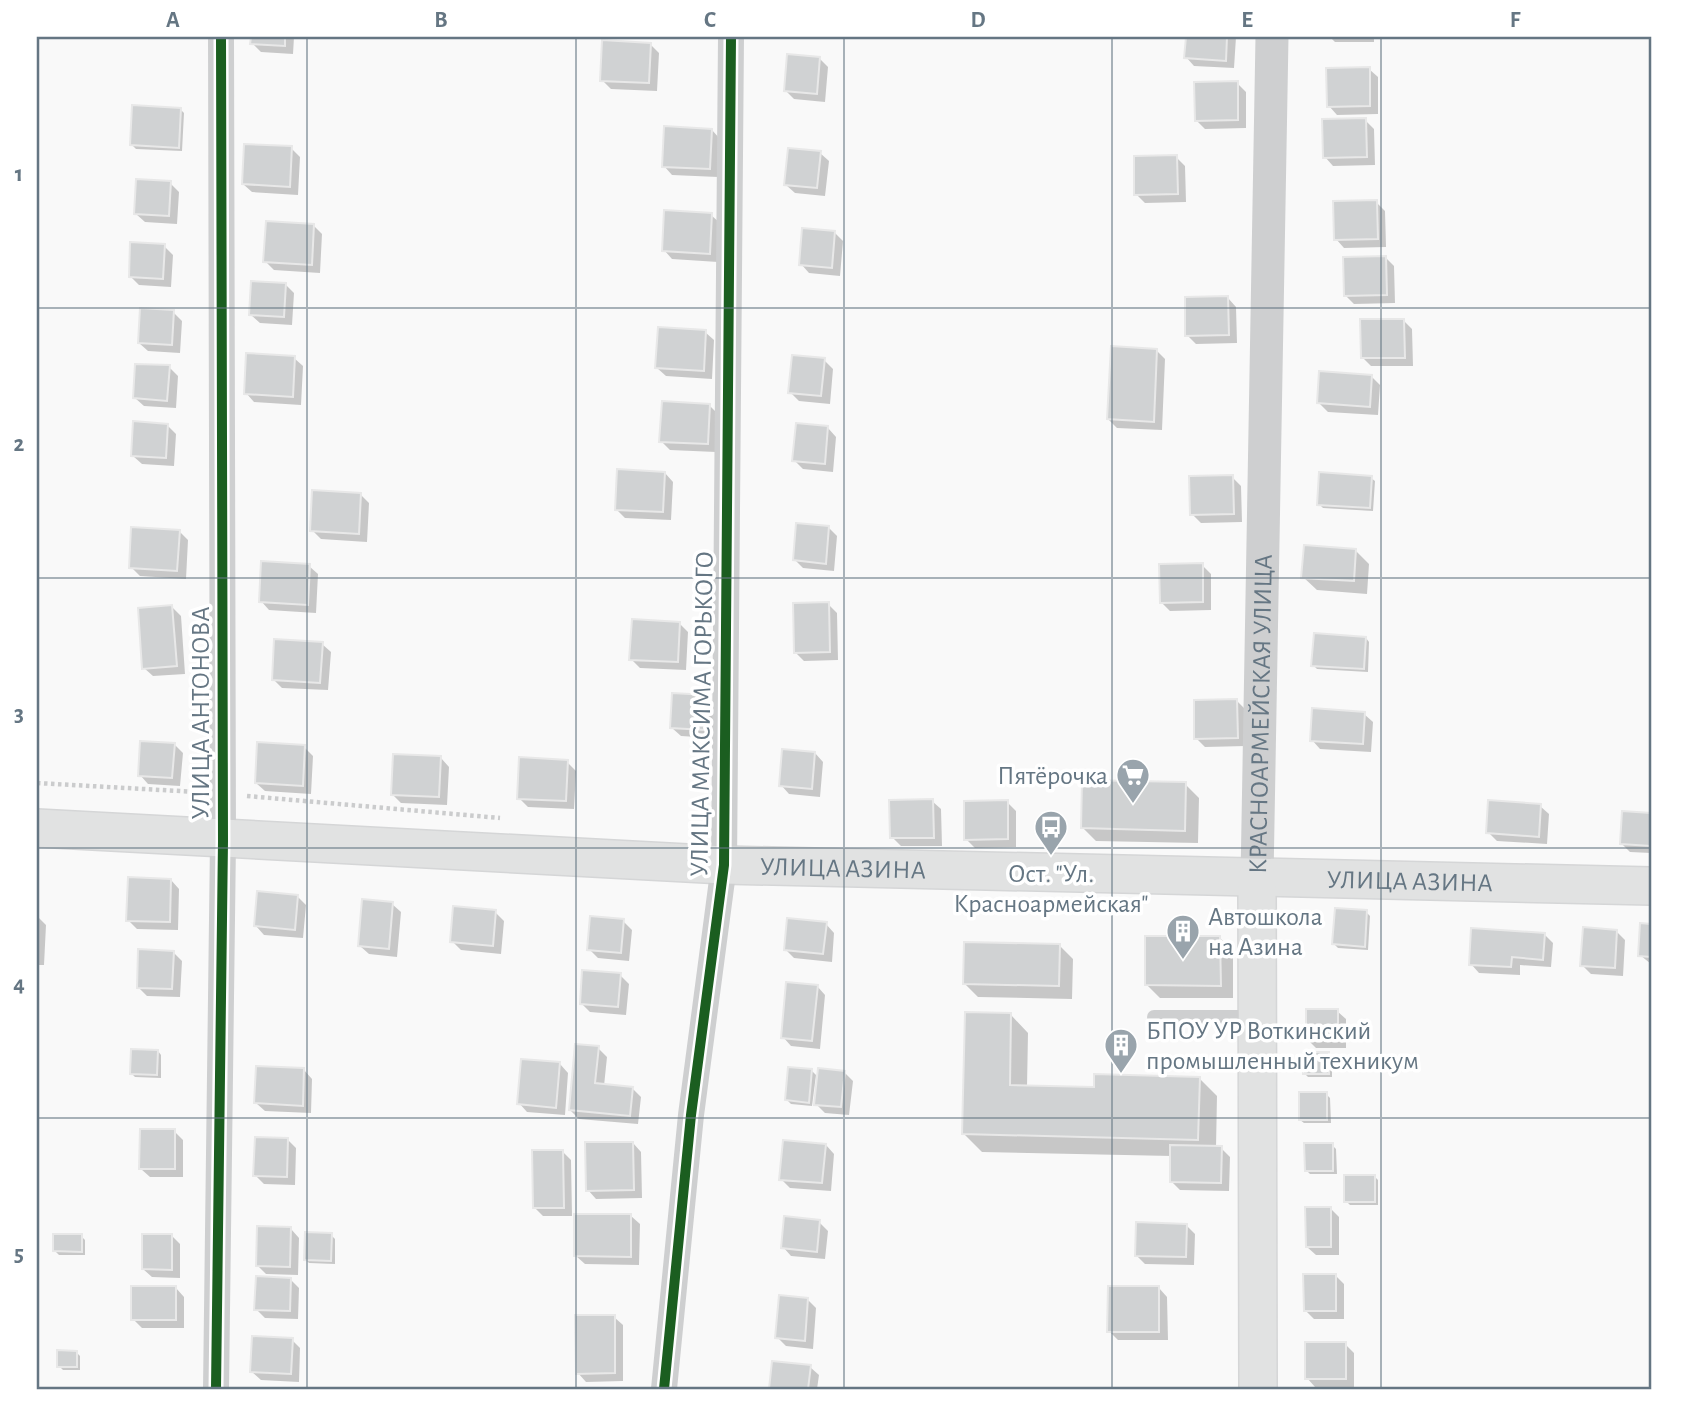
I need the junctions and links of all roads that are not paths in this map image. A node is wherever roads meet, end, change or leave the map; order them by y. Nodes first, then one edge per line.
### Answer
1 (221, 37) edge
2 (731, 37) edge
3 (1272, 37) edge
4 (37, 828) edge
5 (223, 841) junction
6 (724, 865) junction
7 (1257, 878) junction
8 (1651, 886) edge
9 (1154, 1017) dead end
10 (1258, 1017) junction
11 (216, 1389) edge
12 (664, 1389) edge
13 (1258, 1389) edge

1 - 5 street, УЛИЦА АНТОНОВА
2 - 6 street, УЛИЦА МАКСИМА ГОРЬКОГО
3 - 7 street, КРАСНОАРМЕЙСКАЯ УЛИЦА
4 - 5 main road, УЛИЦА АЗИНА
5 - 6 main road, УЛИЦА АЗИНА
5 - 11 street, УЛИЦА АНТОНОВА
6 - 7 main road, УЛИЦА АЗИНА
6 - 12 street, УЛИЦА МАКСИМА ГОРЬКОГО
7 - 8 main road, УЛИЦА АЗИНА
7 - 10 main road, КРАСНОАРМЕЙСКАЯ УЛИЦА
9 - 10 lane
10 - 13 main road, КРАСНОАРМЕЙСКАЯ УЛИЦА

